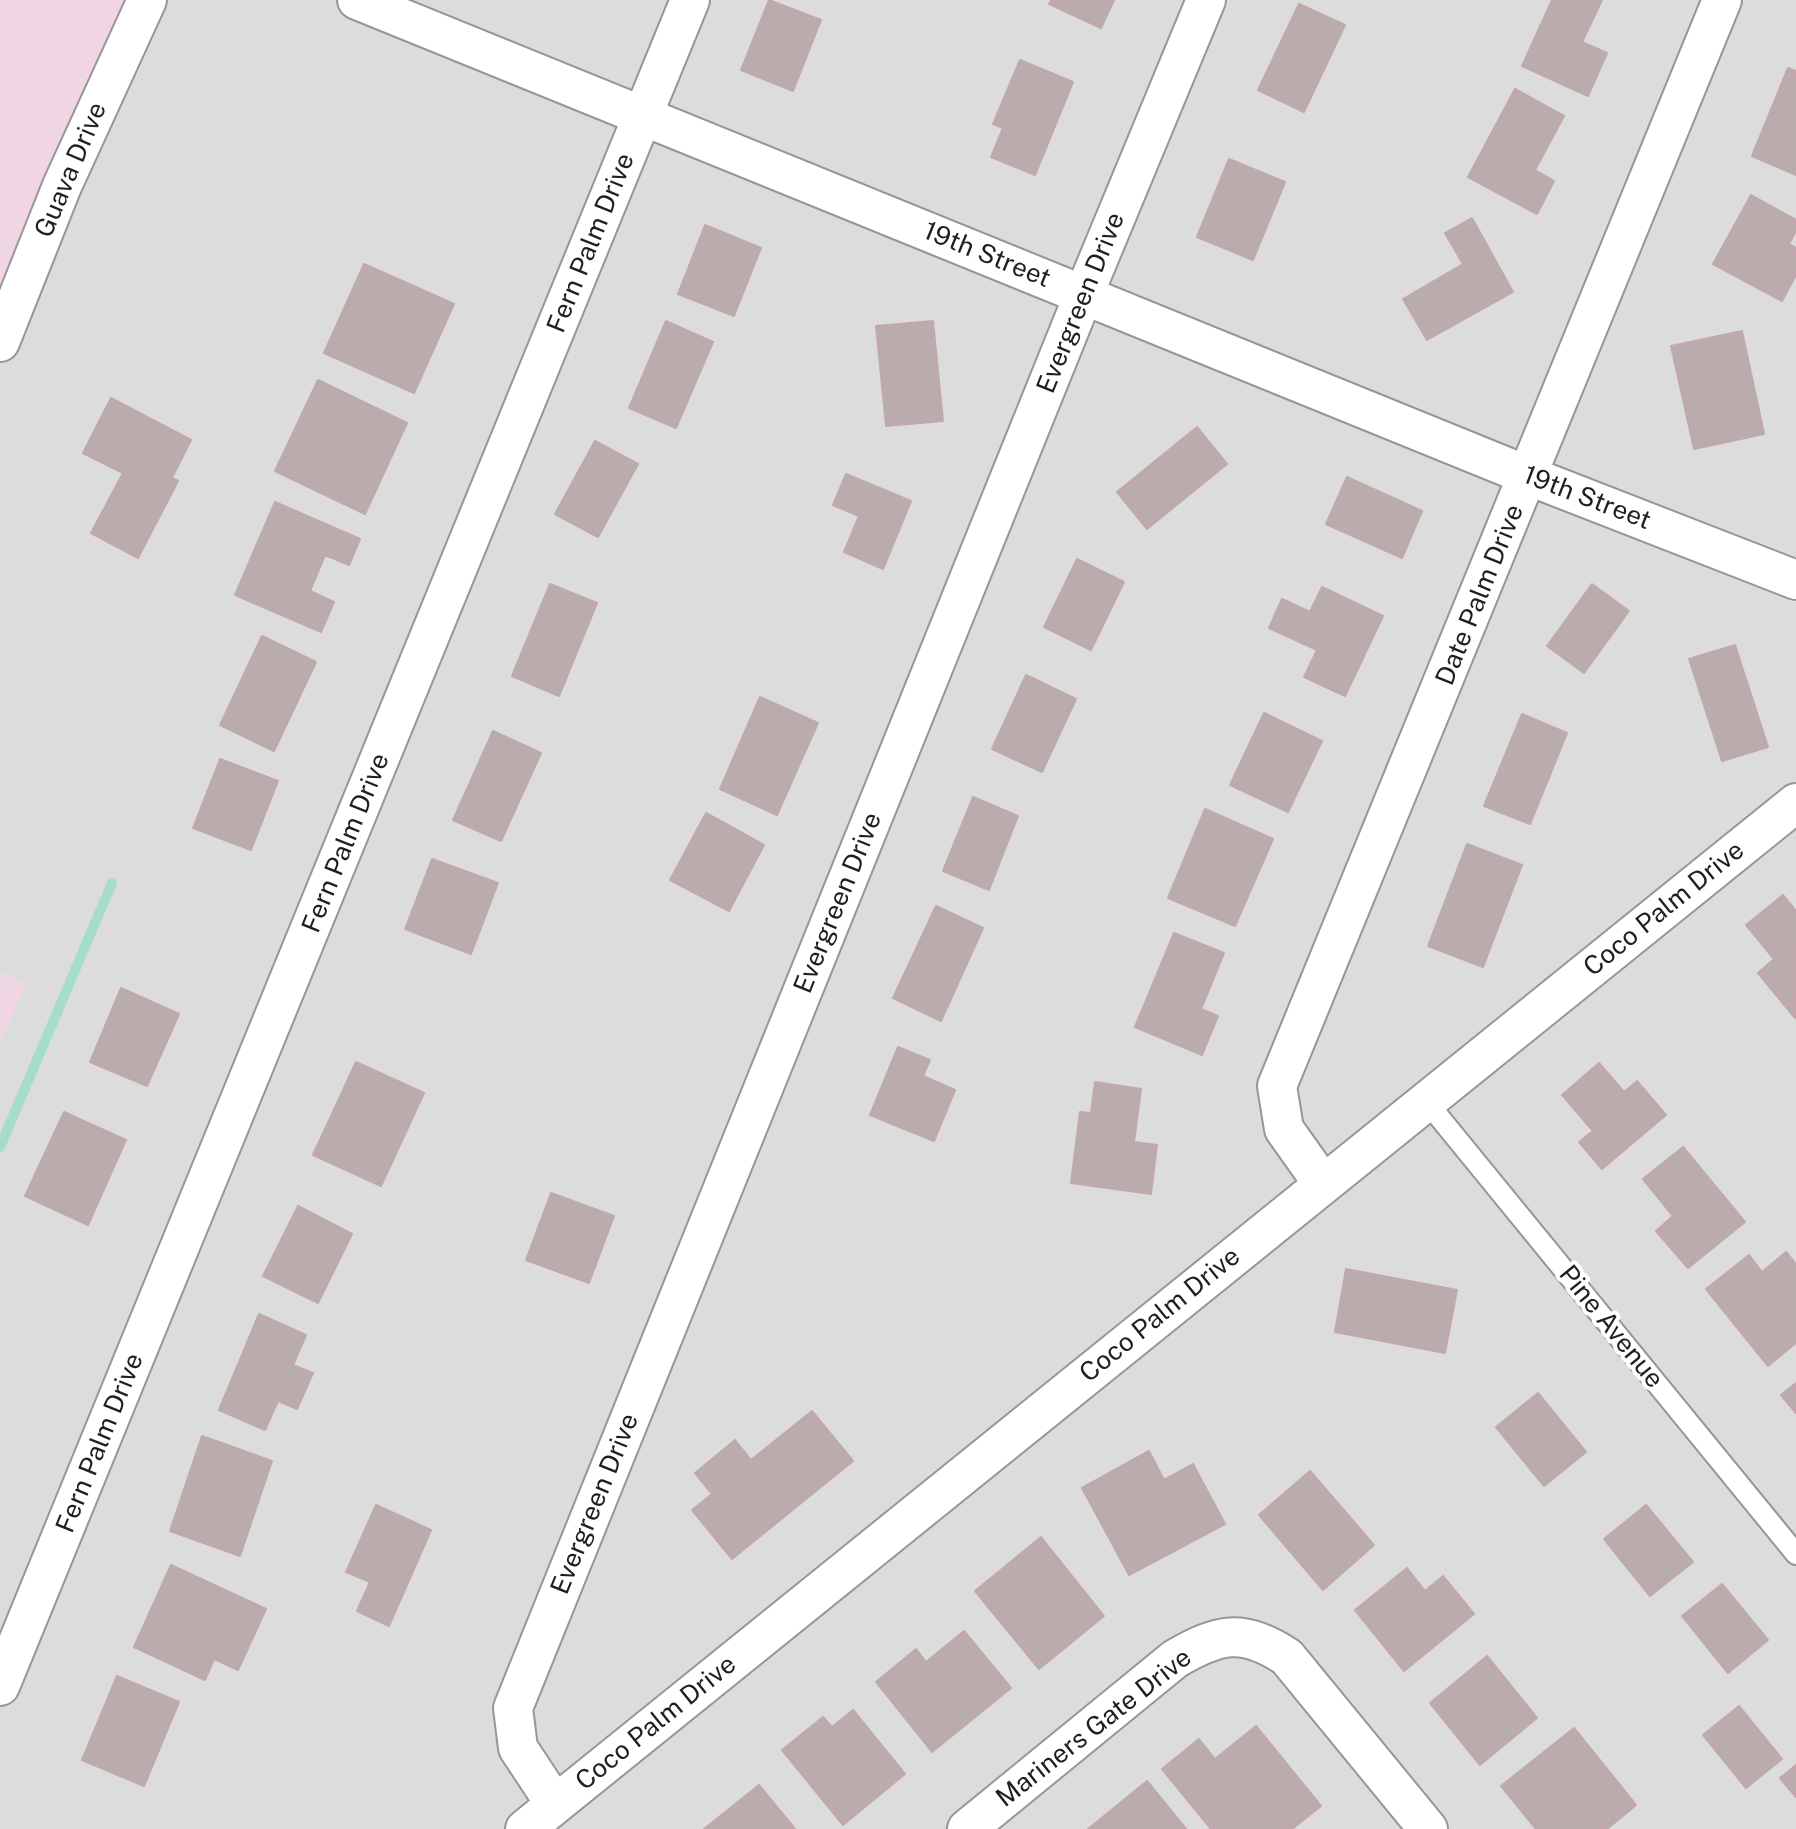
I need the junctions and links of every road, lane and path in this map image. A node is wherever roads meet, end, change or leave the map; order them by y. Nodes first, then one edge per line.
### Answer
1 (147, 0) edge
2 (357, 0) edge
3 (690, 0) edge
4 (1206, 0) edge
5 (1722, 0) edge
6 (643, 117) junction
7 (1084, 294) junction
8 (0, 342) edge
9 (1529, 476) junction
10 (1796, 580) edge
11 (1796, 803) edge
12 (1426, 1101) junction
13 (1323, 1184) junction
14 (1796, 1554) edge
15 (0, 1686) edge
16 (555, 1804) junction
17 (525, 1829) edge
18 (967, 1829) edge
19 (1428, 1829) edge

1 - 8 street, Guava Drive
2 - 6 street, 19th Street
3 - 6 street, Fern Palm Drive
4 - 7 street, Evergreen Drive
5 - 9 street, Date Palm Drive
6 - 7 street, 19th Street
6 - 15 street, Fern Palm Drive
7 - 9 street, 19th Street
7 - 16 street, Evergreen Drive
9 - 10 street, 19th Street
9 - 13 street, Date Palm Drive
11 - 12 street, Coco Palm Drive
12 - 13 street, Coco Palm Drive
12 - 14 lane, Pine Avenue
13 - 16 street, Coco Palm Drive
16 - 17 street, Coco Palm Drive
18 - 19 street, Mariners Gate Drive

